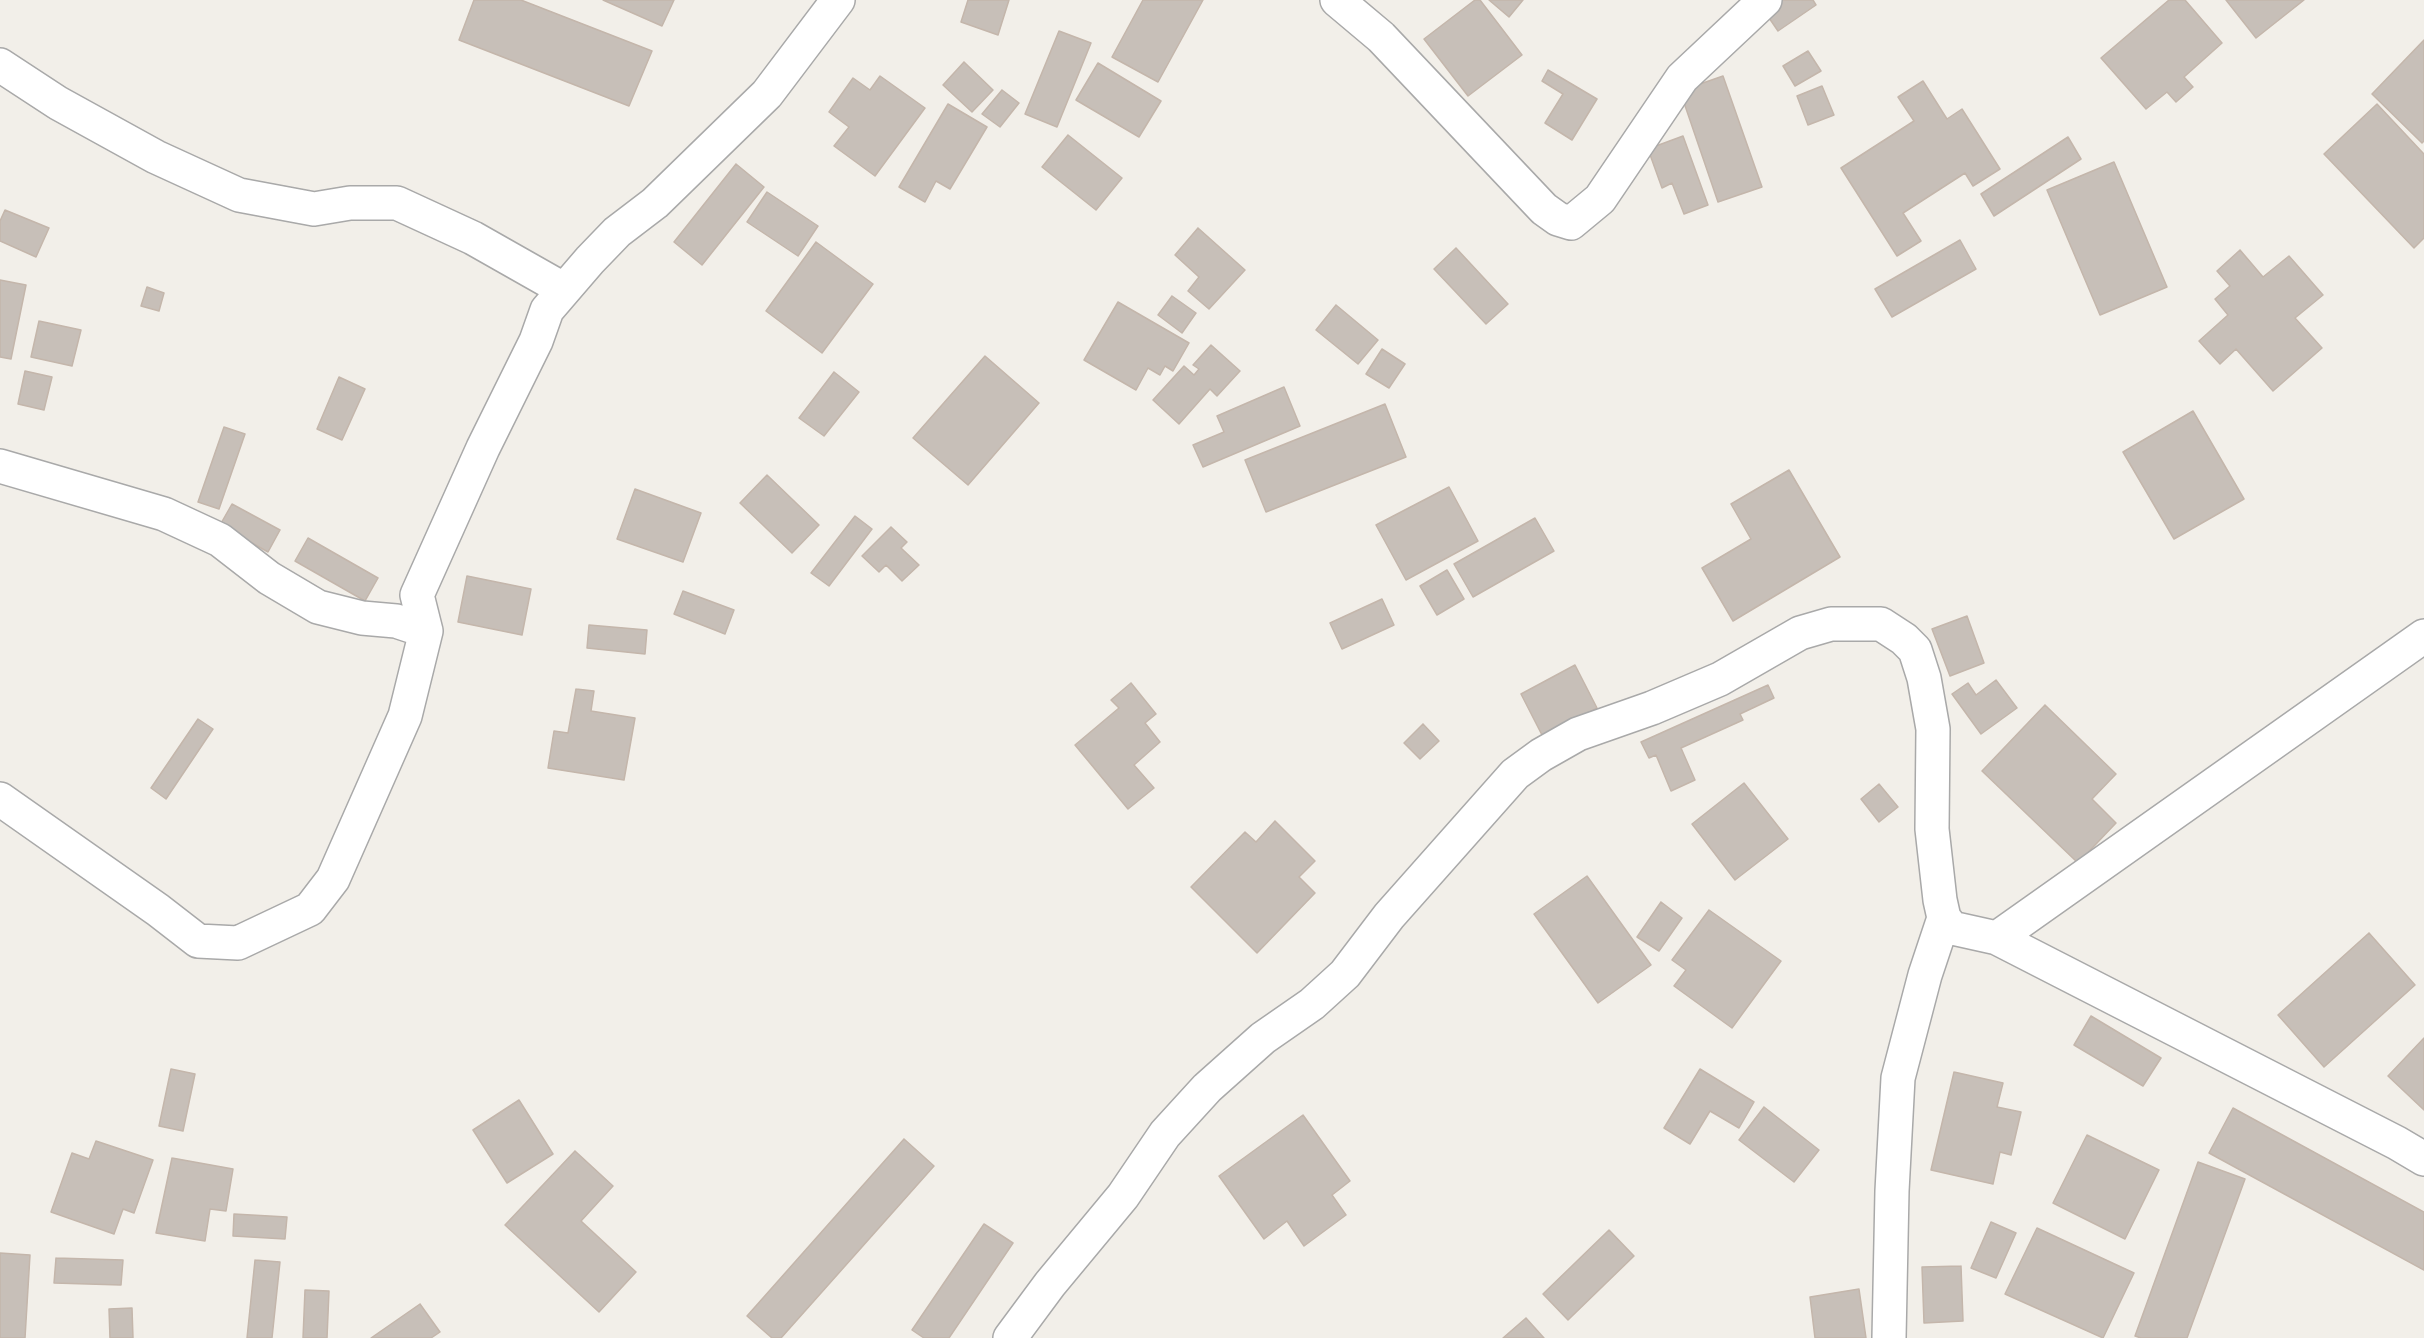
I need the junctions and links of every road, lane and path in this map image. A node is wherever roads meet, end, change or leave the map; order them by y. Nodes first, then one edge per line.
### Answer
1 (838, 0) edge
2 (1336, 0) edge
3 (1765, 0) edge
4 (0, 65) edge
5 (563, 289) junction
6 (0, 466) edge
7 (426, 631) junction
8 (2424, 636) edge
9 (0, 799) edge
10 (1944, 918) junction
11 (1997, 938) junction
12 (2424, 1159) edge
13 (1010, 1338) edge
14 (1889, 1338) edge

1 - 5 street
2 - 3 street
4 - 5 street
5 - 7 street
6 - 7 street
7 - 9 street
8 - 11 street
10 - 11 street
10 - 13 street
10 - 14 street
11 - 12 street

